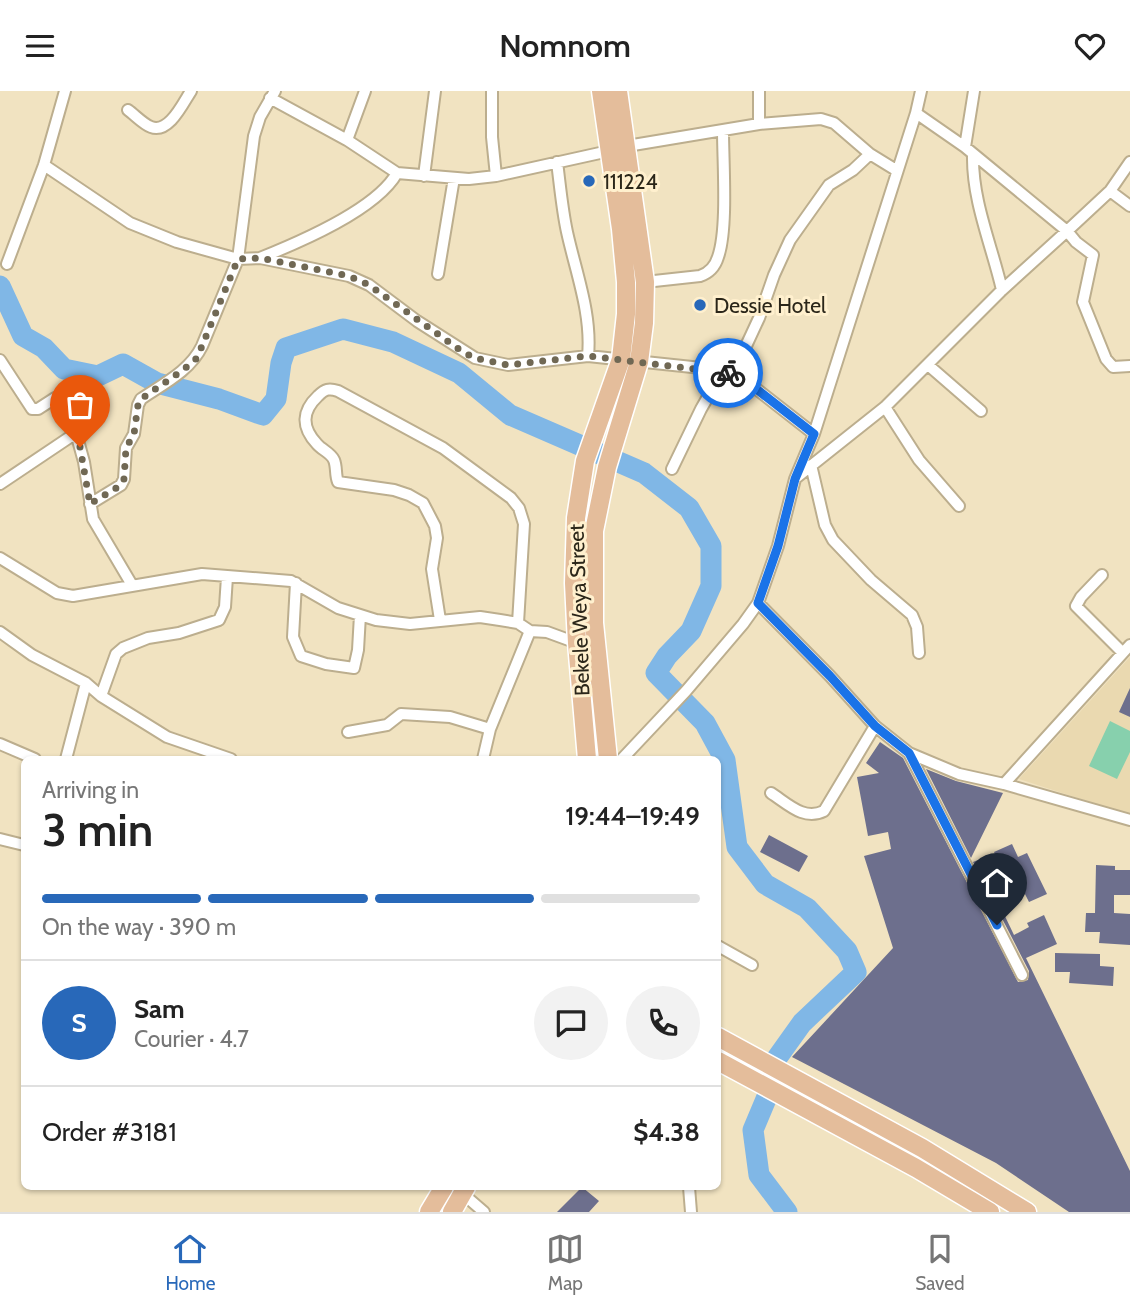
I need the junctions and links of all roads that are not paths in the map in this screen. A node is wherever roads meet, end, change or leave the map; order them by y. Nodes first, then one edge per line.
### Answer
1 (65, 91) edge
2 (191, 91) edge
3 (365, 91) edge
4 (435, 91) edge
5 (492, 91) edge
6 (601, 91) edge
7 (618, 91) edge
8 (760, 91) edge
9 (921, 91) edge
10 (974, 91) edge
11 (272, 95) edge
12 (128, 110) dead end
13 (916, 113) junction
14 (759, 124) junction
15 (723, 131) junction
16 (347, 140) junction
17 (627, 146) junction
18 (609, 151) junction
19 (969, 151) junction
20 (870, 154) junction
21 (556, 162) junction
22 (1130, 162) edge
23 (44, 165) junction
24 (896, 170) junction
25 (397, 173) junction
26 (424, 176) junction
27 (496, 176) junction
28 (454, 178) junction
29 (1110, 191) junction
30 (1130, 206) edge
31 (1067, 231) junction
32 (260, 258) junction
33 (238, 259) junction
34 (7, 264) dead end
35 (438, 274) dead end
36 (645, 282) junction
37 (1002, 290) junction
38 (588, 356) junction
39 (0, 359) edge
40 (621, 359) junction
41 (639, 362) junction
42 (929, 366) junction
43 (1130, 366) edge
44 (728, 373) junction
45 (886, 407) junction
46 (981, 411) dead end
47 (76, 433) junction
48 (814, 434) junction
49 (811, 465) junction
50 (672, 469) dead end
51 (795, 479) junction
52 (0, 484) edge
53 (90, 504) junction
54 (959, 506) dead end
55 (0, 558) edge
56 (1102, 576) dead end
57 (227, 577) junction
58 (296, 583) junction
59 (132, 585) junction
60 (758, 603) junction
61 (360, 615) junction
62 (440, 620) junction
63 (518, 623) junction
64 (530, 631) junction
65 (0, 632) edge
66 (577, 643) junction
67 (1126, 648) edge
68 (919, 653) dead end
69 (86, 683) junction
70 (101, 696) junction
71 (875, 726) junction
72 (490, 729) junction
73 (348, 732) dead end
74 (0, 744) edge
75 (909, 753) junction
76 (28, 756) edge
77 (67, 756) edge
78 (222, 756) edge
79 (484, 756) edge
80 (587, 756) edge
81 (608, 756) edge
82 (625, 756) edge
83 (1004, 783) junction
84 (771, 793) dead end
85 (1130, 820) edge
86 (0, 839) edge
87 (21, 844) edge
88 (721, 948) edge
89 (752, 965) dead end
90 (1022, 975) dead end
91 (721, 1039) edge
92 (721, 1063) edge
93 (442, 1190) edge
94 (460, 1190) edge
95 (463, 1190) edge
96 (689, 1190) edge
97 (429, 1212) edge
98 (452, 1212) edge
99 (484, 1212) edge
100 (691, 1212) edge
101 (990, 1212) edge
102 (1027, 1212) edge

1 - 23 street
2 - 12 street
3 - 16 street
4 - 26 street
5 - 27 street
6 - 18 main road, Bekele Weya Street
7 - 17 main road
8 - 14 street
9 - 13 street
10 - 19 street
11 - 16 street
11 - 33 street
13 - 19 street
13 - 24 street
14 - 15 street
14 - 20 street
15 - 17 street
15 - 36 street
16 - 25 street
17 - 36 main road
18 - 21 street
18 - 40 main road, Bekele Weya Street
19 - 31 street
19 - 37 street
20 - 24 street
20 - 44 street
21 - 27 street
21 - 38 street
22 - 29 street
23 - 33 street
23 - 34 street
24 - 48 street
25 - 26 street
25 - 32 street
26 - 28 street
27 - 28 street
28 - 35 street
29 - 30 street
29 - 31 street
31 - 37 street
31 - 43 street
32 - 33 street
32 - 38 street
33 - 53 street
36 - 41 main road
37 - 42 street
38 - 40 street
39 - 47 street
40 - 41 street
40 - 66 main road, Bekele Weya Street
41 - 44 street
41 - 81 main road
42 - 45 street
42 - 46 street
44 - 48 street
44 - 50 street
45 - 49 street
45 - 54 street
47 - 52 street
47 - 53 street
48 - 51 street
49 - 51 street
49 - 68 street
51 - 60 street
53 - 59 street
55 - 59 street
56 - 67 street
57 - 58 street
57 - 59 street
57 - 70 street
58 - 61 street
58 - 61 street
60 - 71 street
60 - 82 street
61 - 62 street
62 - 63 street
62 - 63 street
63 - 64 street
64 - 66 street
64 - 72 street
65 - 69 street
66 - 80 main road, Bekele Weya Street
67 - 83 street
69 - 70 street
69 - 77 street
70 - 78 street
71 - 75 street
71 - 84 street
72 - 73 street
72 - 79 street
74 - 76 street
75 - 83 street
75 - 90 street
83 - 85 street
86 - 87 street
88 - 89 street
91 - 102 main road
92 - 101 main road
93 - 97 main road
94 - 98 main road
95 - 99 street
96 - 100 street

